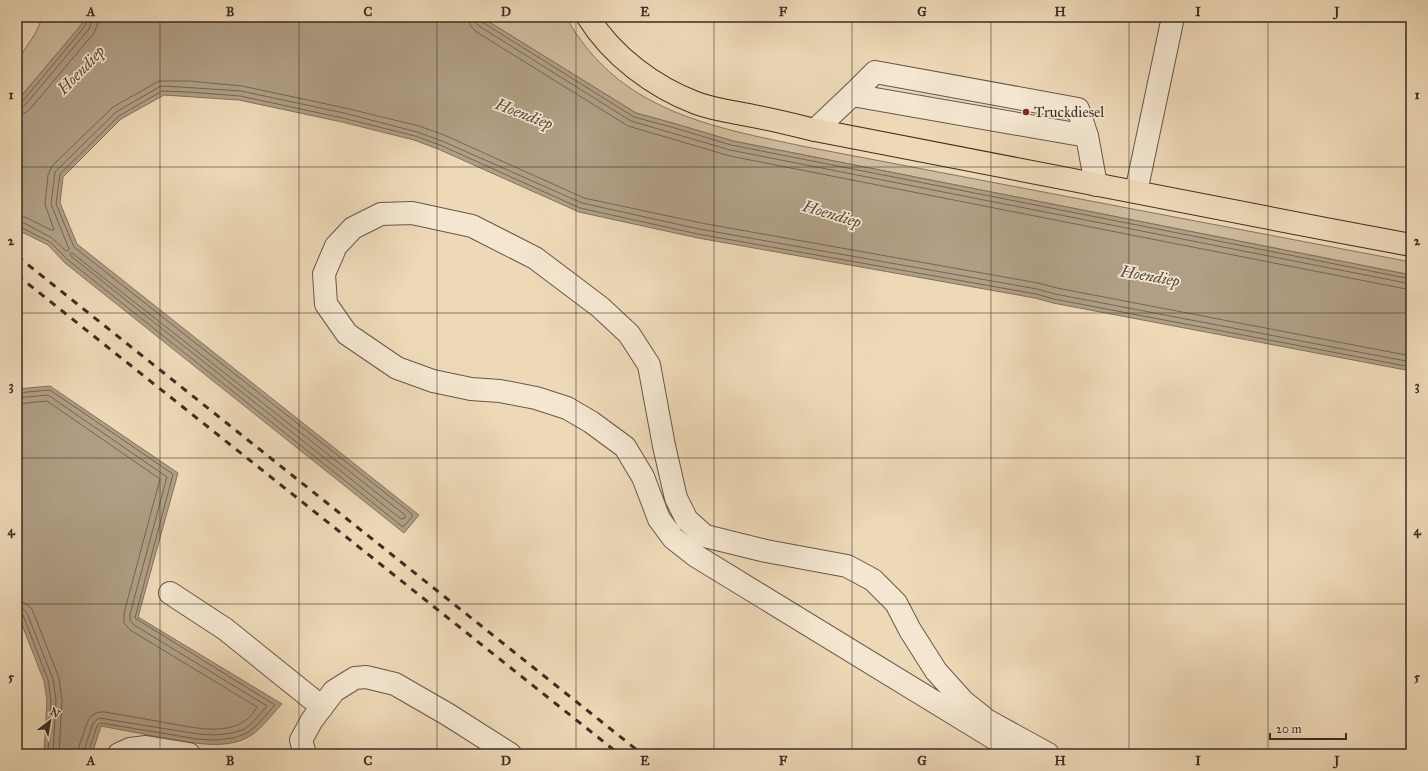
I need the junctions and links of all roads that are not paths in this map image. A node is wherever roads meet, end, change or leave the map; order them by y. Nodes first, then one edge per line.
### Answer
1 (588, 17) edge
2 (1173, 17) edge
3 (815, 130) junction
4 (1096, 185) junction
5 (1136, 192) junction
6 (1411, 244) edge
7 (170, 593) dead end
8 (322, 707) junction
9 (119, 754) edge
10 (189, 754) edge
11 (305, 754) edge
12 (510, 754) edge
13 (1020, 754) edge
14 (1048, 754) edge

1 - 3 main road
2 - 5 lane
3 - 4 main road
3 - 4 lane
4 - 5 main road
5 - 6 main road
7 - 8 lane
8 - 11 lane
8 - 12 lane
9 - 10 lane
13 - 14 lane

